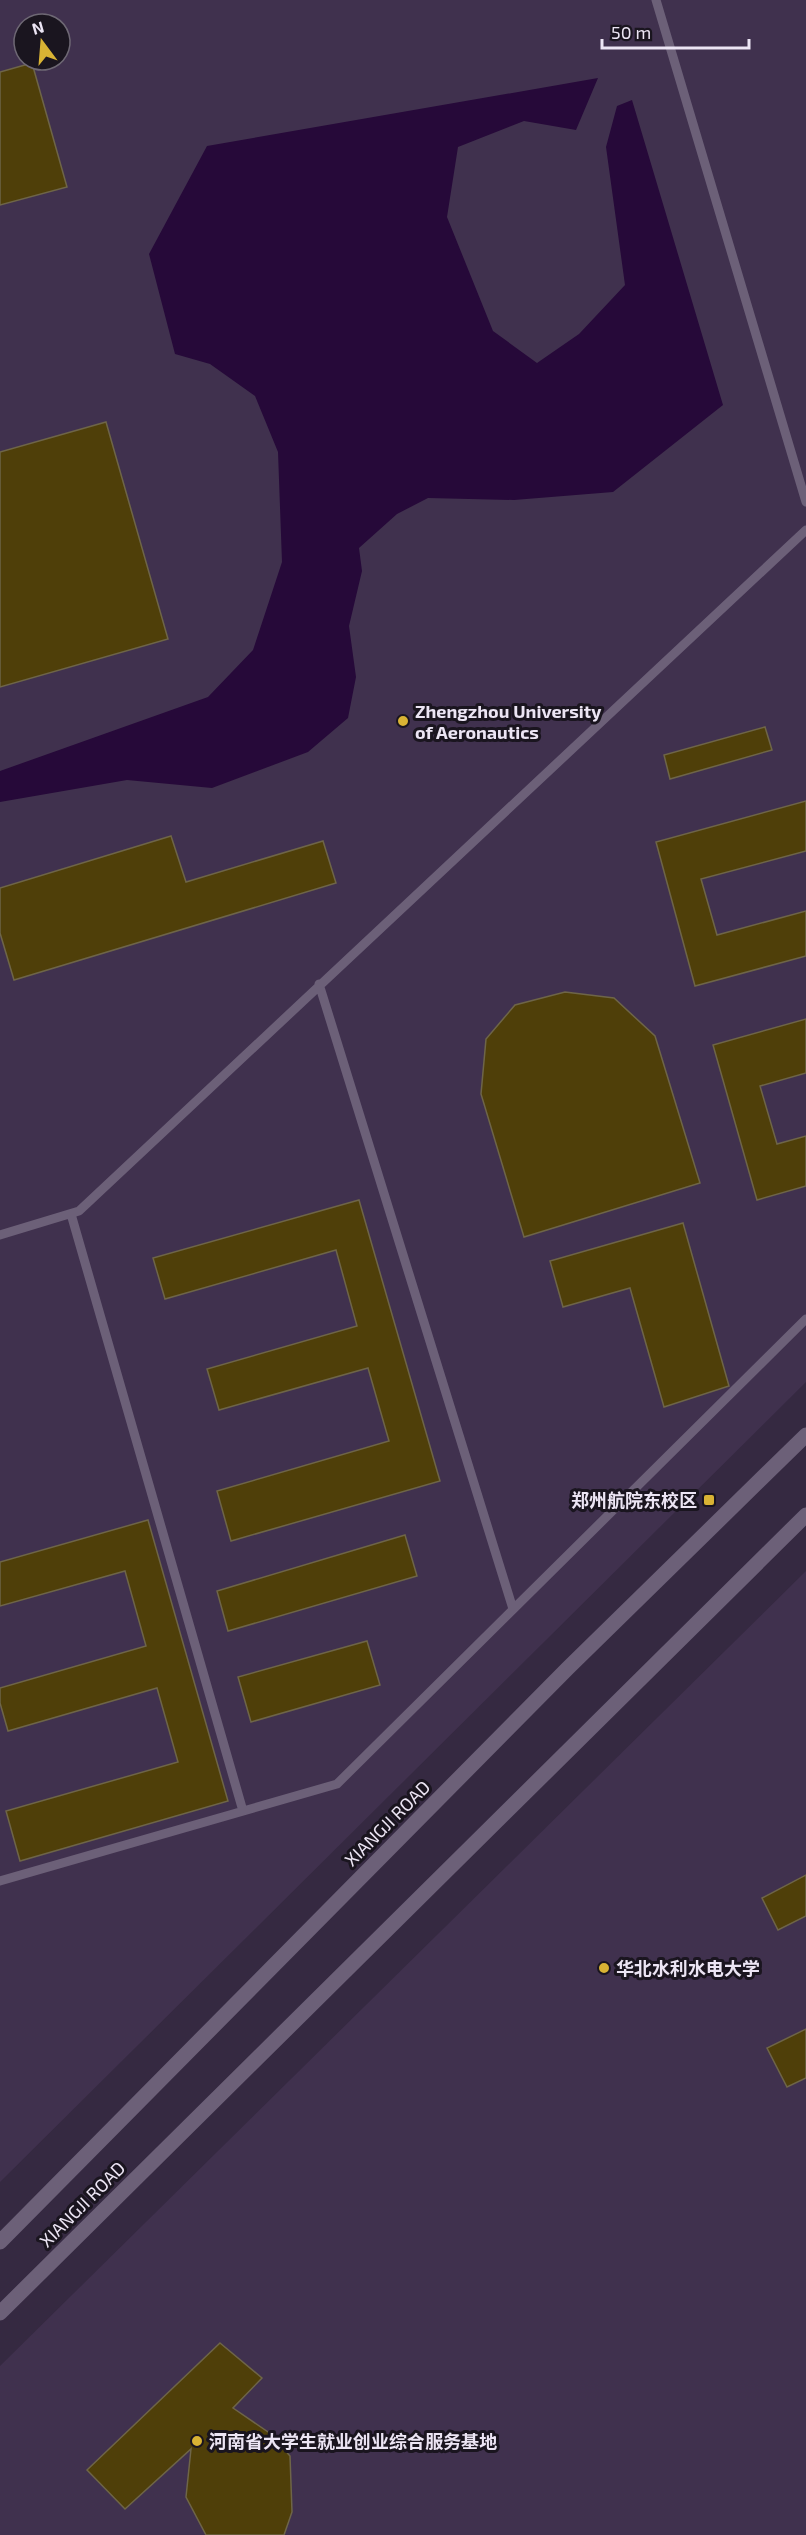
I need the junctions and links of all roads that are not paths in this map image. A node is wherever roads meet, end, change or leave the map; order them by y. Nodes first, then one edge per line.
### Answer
1 (656, 0) edge
2 (806, 502) edge
3 (806, 530) edge
4 (319, 984) junction
5 (71, 1214) junction
6 (0, 1235) edge
7 (806, 1319) edge
8 (806, 1435) edge
9 (806, 1515) edge
10 (513, 1609) junction
11 (243, 1811) junction
12 (0, 1881) edge
13 (0, 2242) edge
14 (0, 2313) edge

1 - 2 lane
3 - 4 lane
4 - 5 lane
4 - 10 lane
5 - 6 lane
5 - 11 lane
7 - 10 lane
8 - 13 street, XIANGJI ROAD
9 - 14 street, XIANGJI ROAD
10 - 11 lane
11 - 12 lane

